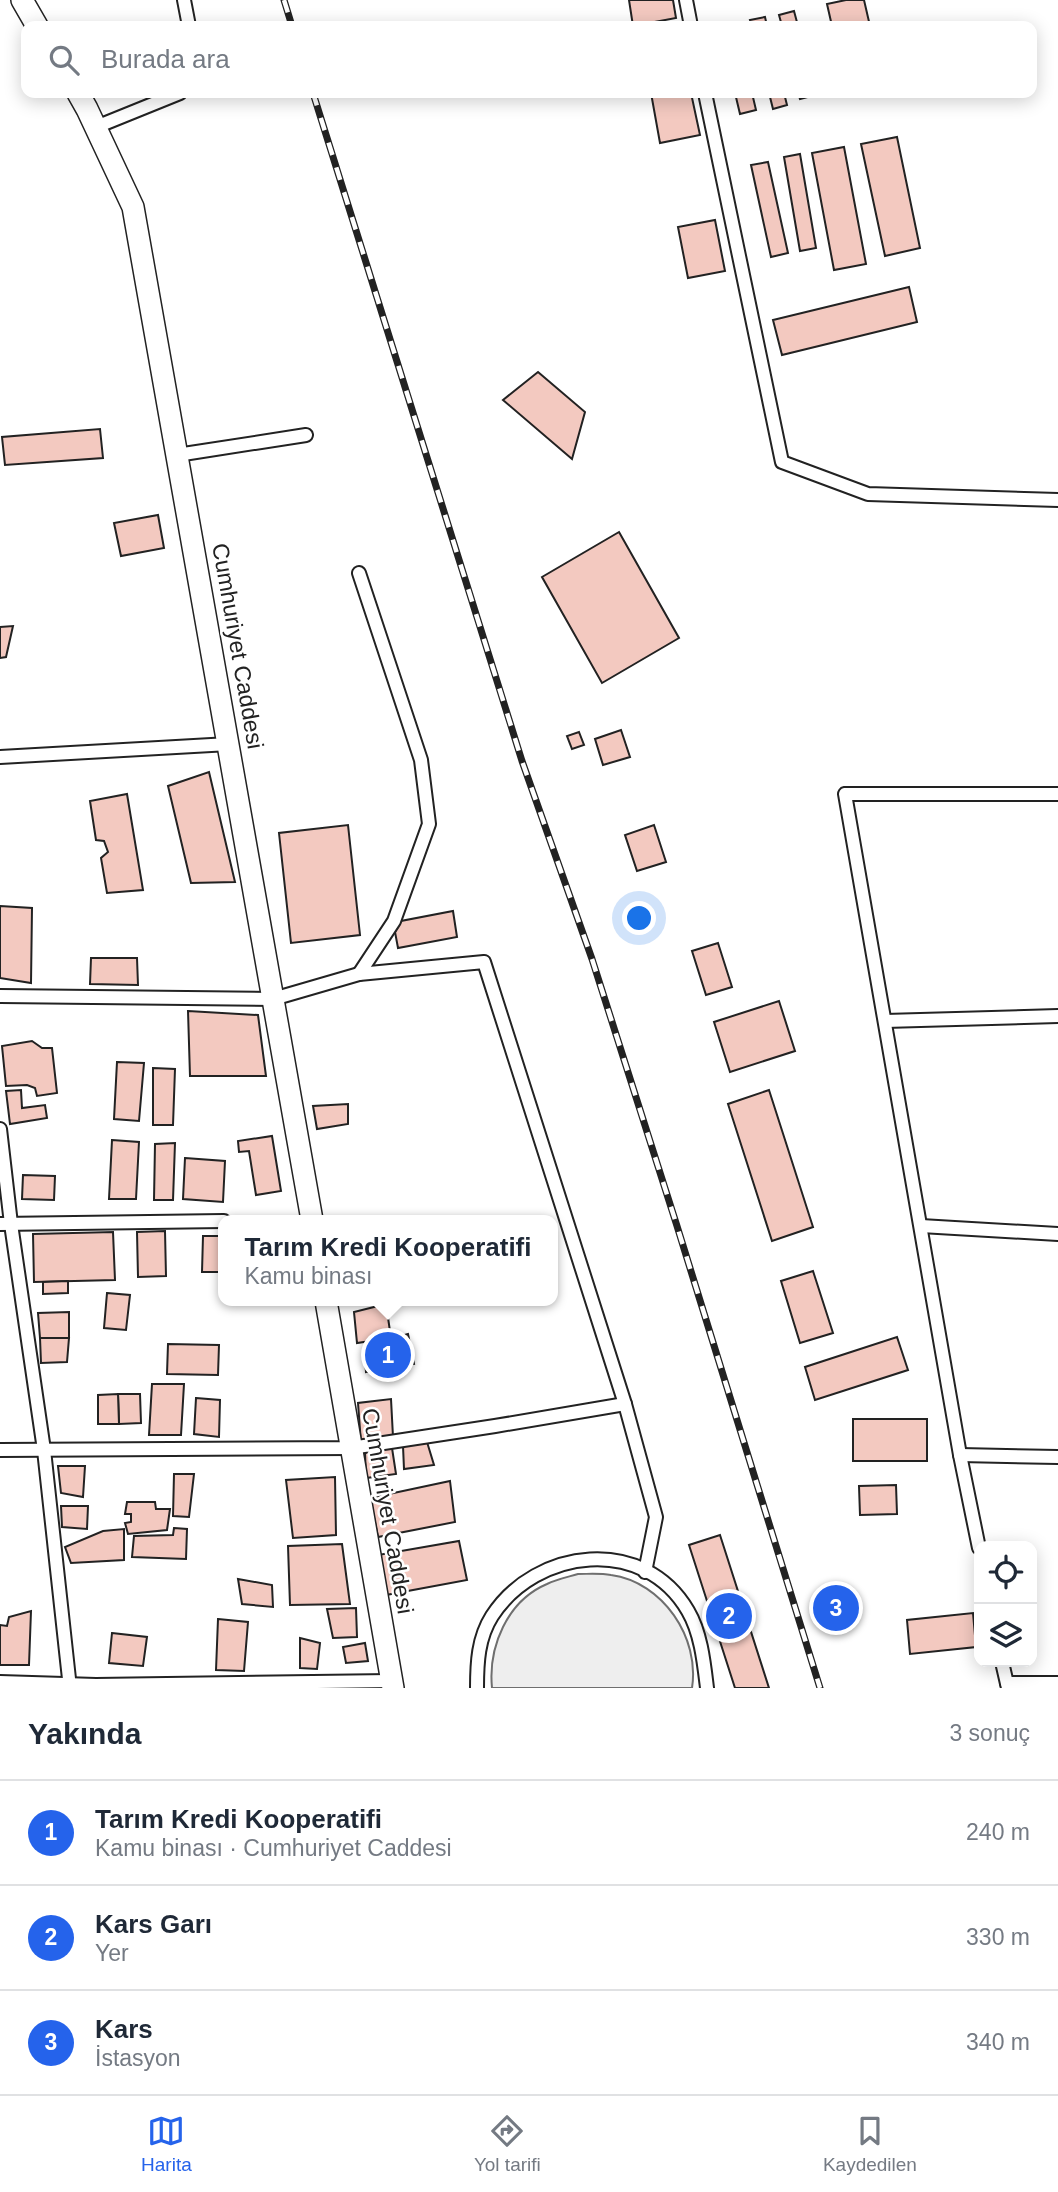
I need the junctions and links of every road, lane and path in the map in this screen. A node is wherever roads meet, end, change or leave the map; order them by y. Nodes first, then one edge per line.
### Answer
1 (22, 0) edge
2 (184, 0) edge
3 (686, 0) edge
4 (34, 21) edge
5 (189, 21) edge
6 (690, 21) edge
7 (81, 98) edge
8 (168, 98) edge
9 (706, 98) edge
10 (96, 127) junction
11 (306, 435) dead end
12 (177, 456) junction
13 (1058, 500) edge
14 (359, 573) dead end
15 (229, 744) junction
16 (0, 757) edge
17 (1058, 794) edge
18 (359, 974) junction
19 (0, 996) edge
20 (273, 999) junction
21 (1058, 1016) edge
22 (885, 1021) junction
23 (0, 1129) edge
24 (311, 1215) edge
25 (218, 1222) edge
26 (6, 1224) edge
27 (921, 1226) junction
28 (1058, 1234) edge
29 (327, 1306) edge
30 (625, 1404) junction
31 (351, 1448) junction
32 (0, 1450) edge
33 (44, 1450) junction
34 (960, 1455) junction
35 (1058, 1457) edge
36 (978, 1541) edge
37 (645, 1572) junction
38 (1003, 1667) edge
39 (0, 1682) edge
40 (1058, 1683) edge
41 (392, 1685) edge
42 (70, 1686) edge
43 (1007, 1686) edge
44 (477, 1688) edge
45 (707, 1688) edge

1 - 4 main road
2 - 5 street
3 - 6 street
7 - 10 main road, Cumhuriyet Caddesi
8 - 10 street
9 - 13 street
10 - 12 main road, Cumhuriyet Caddesi
11 - 12 street
12 - 15 main road, Cumhuriyet Caddesi
14 - 18 street
15 - 16 street
15 - 20 main road, Cumhuriyet Caddesi
17 - 22 street
18 - 20 street
18 - 30 street
19 - 20 street
20 - 24 main road, Cumhuriyet Caddesi
21 - 22 street
22 - 27 street
23 - 26 street
25 - 26 street
26 - 33 street
27 - 28 street
27 - 34 street
29 - 31 main road, Cumhuriyet Caddesi
30 - 31 street
30 - 37 street
31 - 33 street
31 - 41 main road, Cumhuriyet Caddesi
32 - 33 street
33 - 42 street
34 - 35 street
34 - 36 street
37 - 44 street
37 - 45 street
38 - 43 street
39 - 42 street
40 - 43 street
41 - 42 street

